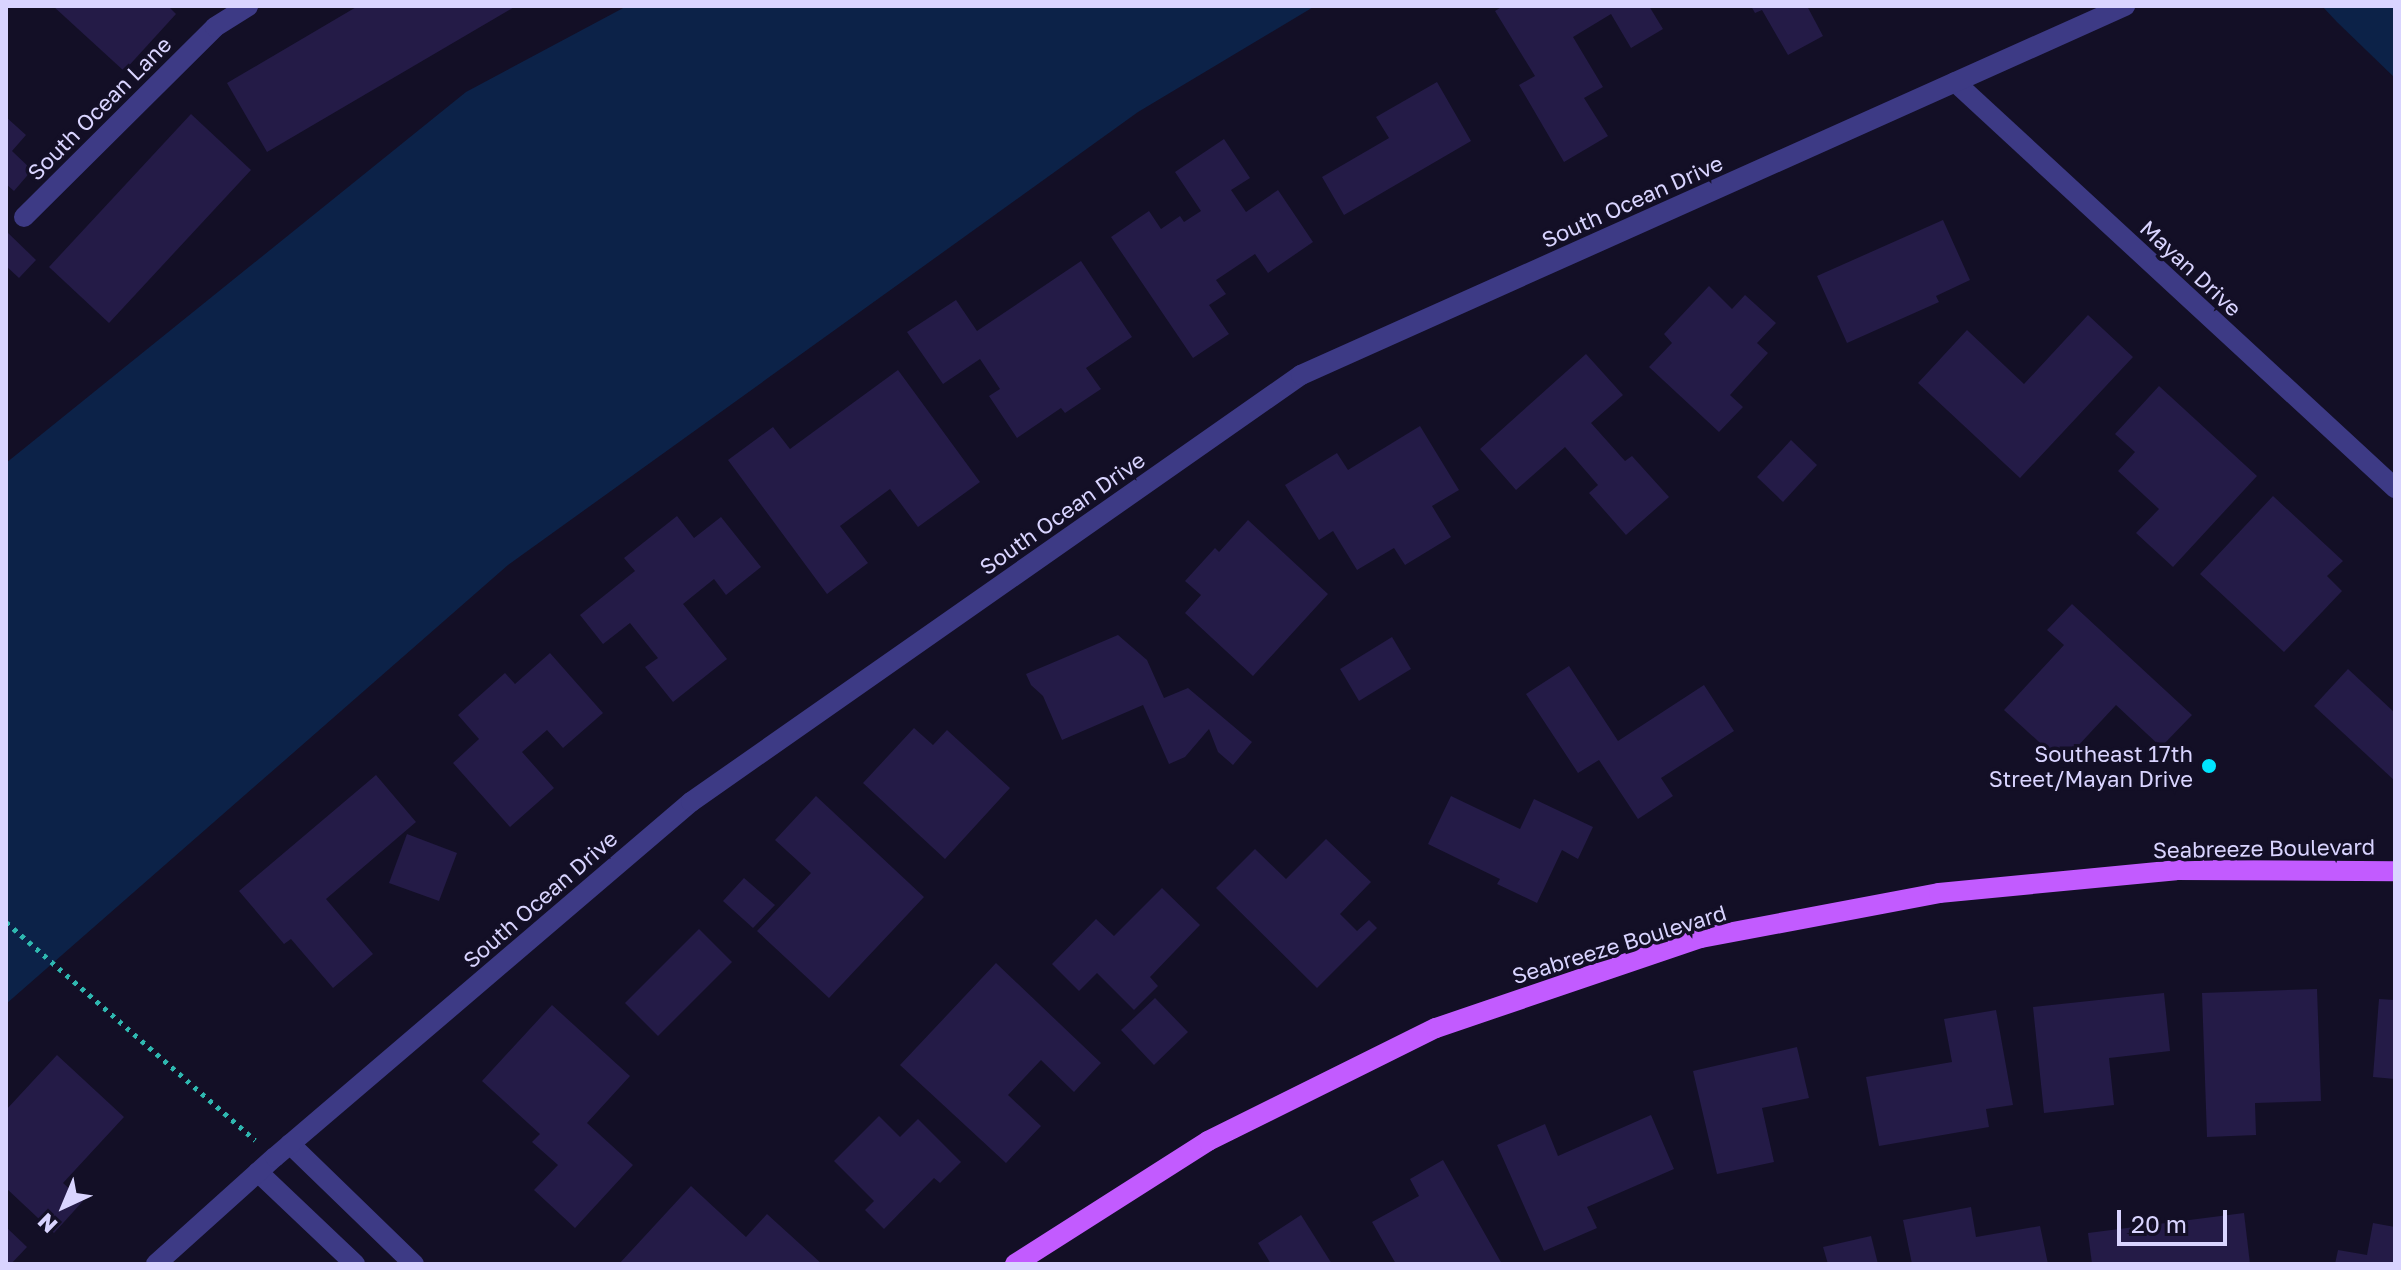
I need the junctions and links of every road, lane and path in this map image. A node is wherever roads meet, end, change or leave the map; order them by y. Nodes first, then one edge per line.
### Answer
1 (248, 6) edge
2 (2125, 6) edge
3 (1955, 82) junction
4 (24, 217) dead end
5 (2395, 488) edge
6 (2395, 871) edge
7 (6, 922) edge
8 (282, 1150) junction
9 (258, 1172) junction
10 (156, 1264) edge
11 (355, 1264) edge
12 (414, 1264) edge
13 (1015, 1264) edge

1 - 4 street, South Ocean Lane
2 - 3 street, South Ocean Drive
3 - 5 street, Mayan Drive
3 - 8 street, South Ocean Drive
6 - 13 main road, Seabreeze Boulevard
7 - 8 path
8 - 9 street, South Ocean Drive
8 - 12 street
9 - 10 street, South Ocean Drive
9 - 11 street

